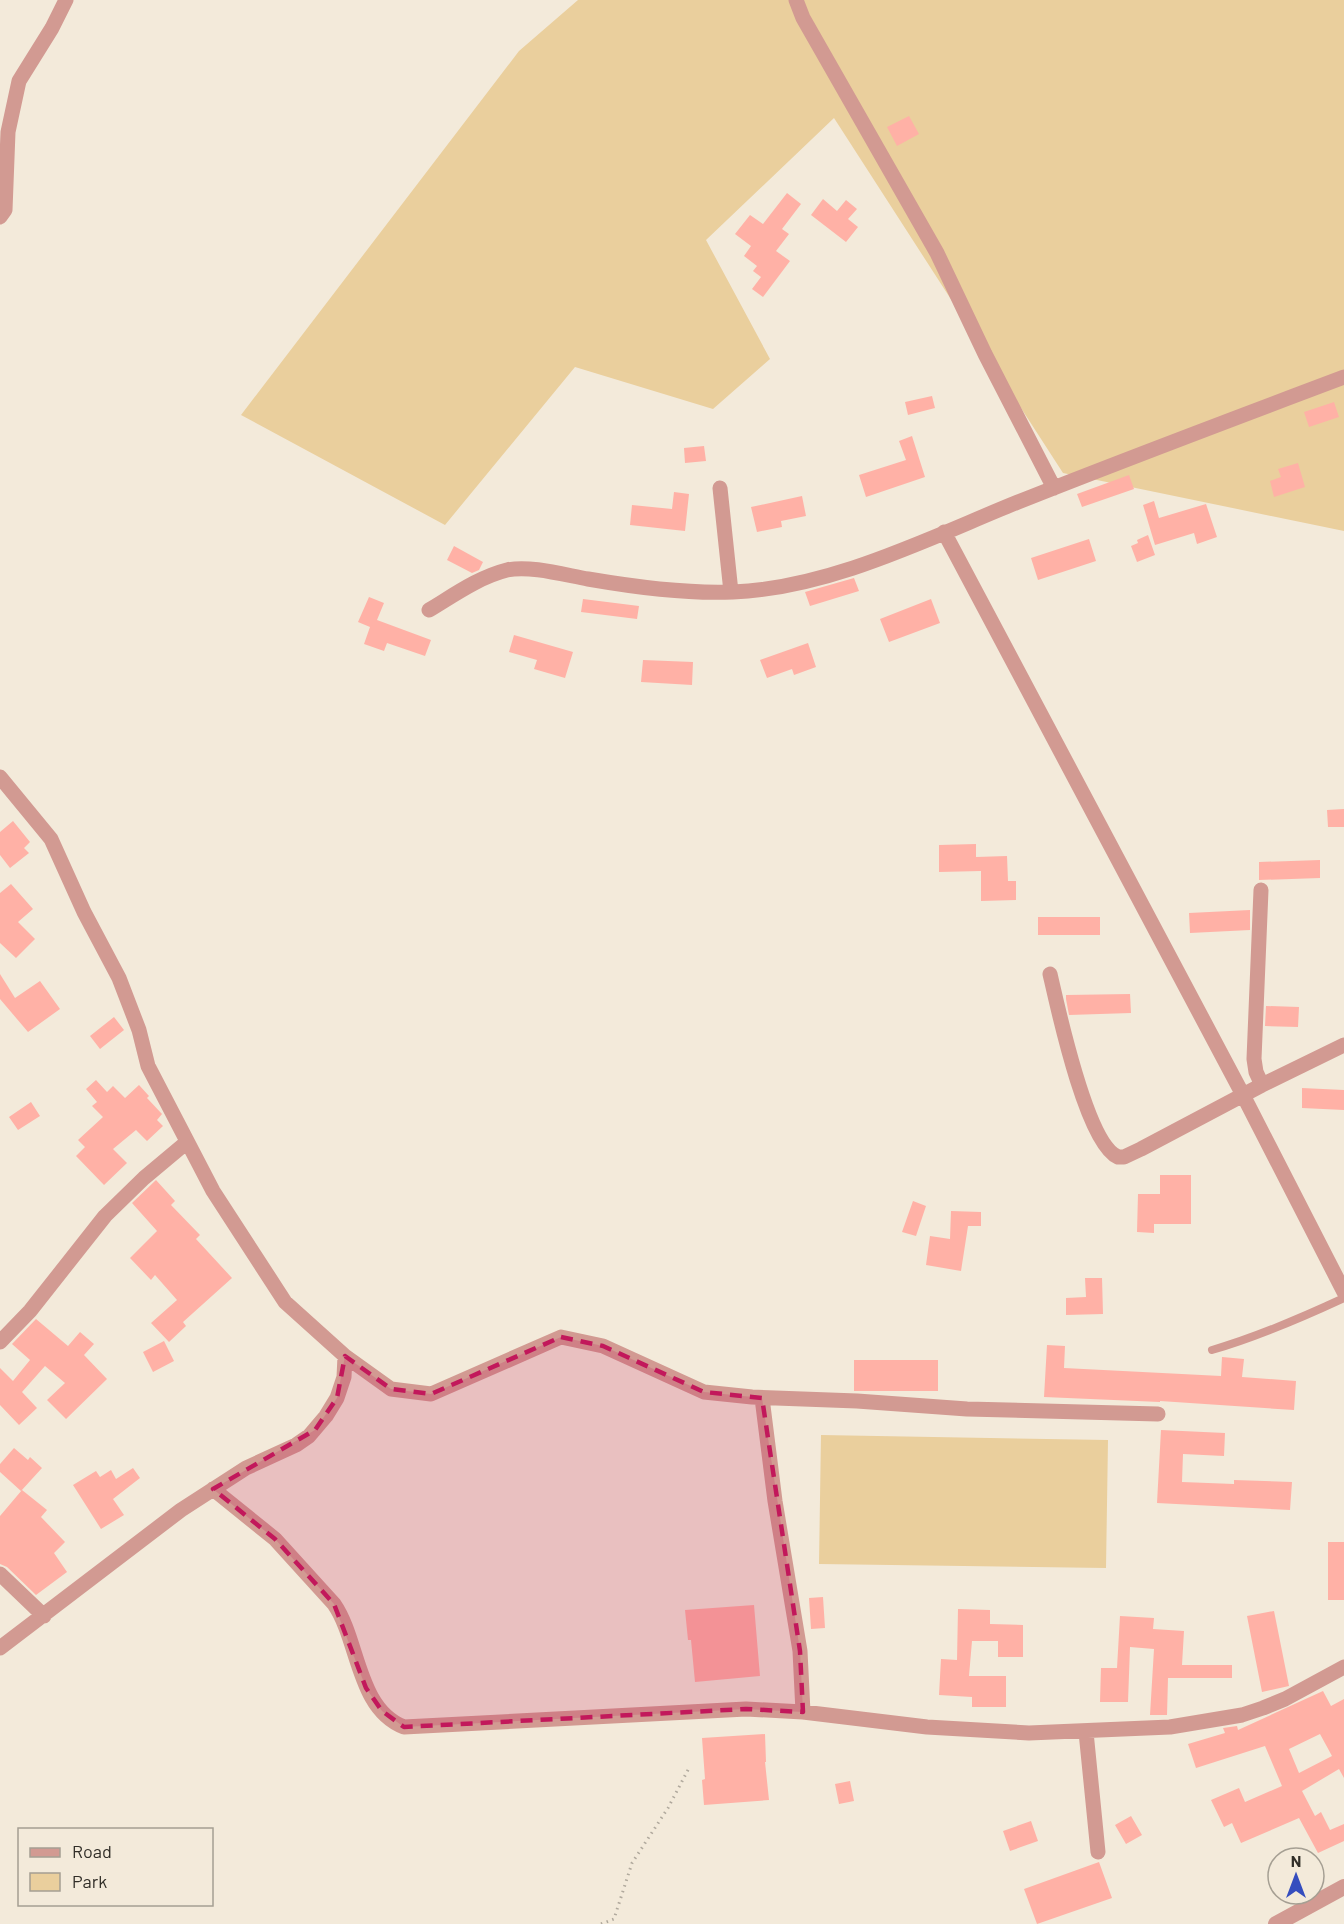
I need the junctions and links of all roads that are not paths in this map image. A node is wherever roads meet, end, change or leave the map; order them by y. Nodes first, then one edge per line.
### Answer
1 (66, 0) edge
2 (796, 0) edge
3 (0, 217) edge
4 (1344, 377) edge
5 (720, 488) dead end
6 (1054, 488) junction
7 (944, 532) junction
8 (731, 592) junction
9 (429, 610) dead end
10 (0, 777) edge
11 (1261, 890) dead end
12 (1050, 974) dead end
13 (1344, 1045) edge
14 (1262, 1085) junction
15 (1243, 1095) junction
16 (187, 1142) junction
17 (1344, 1292) edge
18 (1344, 1298) edge
19 (0, 1342) edge
20 (1212, 1350) dead end
21 (345, 1356) junction
22 (762, 1398) junction
23 (1158, 1413) dead end
24 (213, 1489) junction
25 (0, 1574) edge
26 (44, 1616) junction
27 (0, 1648) edge
28 (1344, 1667) edge
29 (803, 1712) junction
30 (1086, 1732) junction
31 (1098, 1852) dead end
32 (1344, 1887) edge
33 (1276, 1924) edge

1 - 3 street
2 - 6 street
4 - 6 street
5 - 8 street
6 - 7 street
7 - 8 street
7 - 15 street
8 - 9 street
10 - 16 street
11 - 14 street
12 - 15 street
13 - 14 street
14 - 15 street
15 - 17 street
16 - 19 street
16 - 21 street
18 - 20 lane
21 - 22 street
21 - 24 street
22 - 23 street
22 - 29 street
24 - 26 street
24 - 29 street
25 - 26 street
26 - 27 street
28 - 30 street
29 - 30 street
30 - 31 street
32 - 33 street

